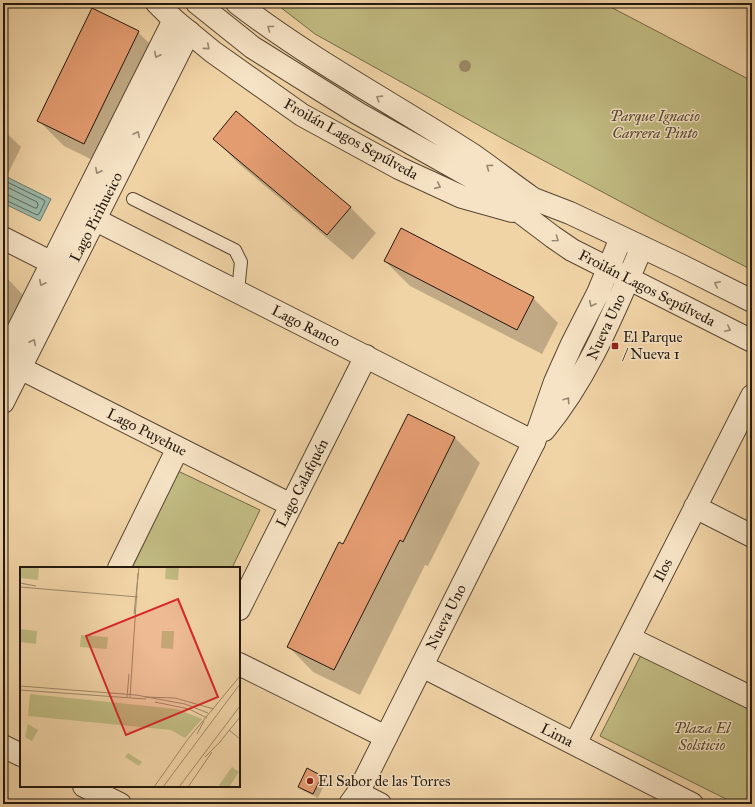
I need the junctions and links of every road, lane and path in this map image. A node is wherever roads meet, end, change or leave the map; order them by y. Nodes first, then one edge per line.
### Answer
1 (157, 3) edge
2 (197, 3) edge
3 (237, 3) edge
4 (182, 26) junction
5 (133, 199) dead end
6 (528, 207) junction
7 (86, 215) junction
8 (3, 238) edge
9 (620, 238) junction
10 (642, 247) junction
11 (60, 267) junction
12 (608, 268) junction
13 (629, 278) junction
14 (238, 291) junction
15 (752, 301) edge
16 (752, 341) edge
17 (366, 356) junction
18 (9, 362) edge
19 (752, 396) edge
20 (3, 402) edge
21 (534, 442) junction
22 (178, 448) junction
23 (291, 505) junction
24 (695, 507) junction
25 (752, 536) edge
26 (119, 567) edge
27 (240, 607) edge
28 (629, 638) junction
29 (240, 664) edge
30 (422, 666) junction
31 (752, 698) edge
32 (386, 737) junction
33 (575, 744) junction
34 (3, 746) edge
35 (20, 754) edge
36 (86, 787) edge
37 (354, 800) edge
38 (120, 804) edge
39 (380, 804) edge
40 (692, 804) edge

1 - 4 street, Froilán Lagos Sepúlveda
2 - 6 street, Froilán Lagos Sepúlveda
6 -> 3 street, Froilán Lagos Sepúlveda
4 -> 6 street, Froilán Lagos Sepúlveda
4 - 7 street, Lago Pirihueico
5 - 14 lane
6 - 9 street, Froilán Lagos Sepúlveda
6 -> 12 street, Froilán Lagos Sepúlveda
7 - 11 street, Lago Pirihueico
7 - 14 street, Lago Ranco
8 - 11 street
9 - 10 street, Froilán Lagos Sepúlveda
9 - 12 street, Nueva Uno
10 - 13 street, Nueva Uno
15 -> 10 street, Froilán Lagos Sepúlveda
11 - 18 street, Lago Pirihueico
12 - 13 street, Froilán Lagos Sepúlveda
12 -> 21 street, Nueva Uno
13 -> 16 street, Froilán Lagos Sepúlveda
21 -> 13 street, Nueva Uno
14 - 17 street, Lago Ranco
17 - 21 street, Lago Ranco
17 - 23 street, Lago Calafquén
18 - 20 street, Lago Pirihueico
18 - 22 street, Lago Puyehue
19 - 24 street, Ilos
21 - 30 street, Nueva Uno
22 - 23 street, Lago Puyehue
22 - 26 street
23 - 27 street, Lago Calafquén
24 - 25 street
24 - 28 street, Ilos
28 - 31 street
28 - 33 street, Ilos
29 - 32 street
30 - 32 street, Nueva Uno
30 - 33 street, Lima
32 - 37 street, Nueva Uno
33 - 40 street, Lima
34 - 35 street
36 - 38 street
37 - 39 street

